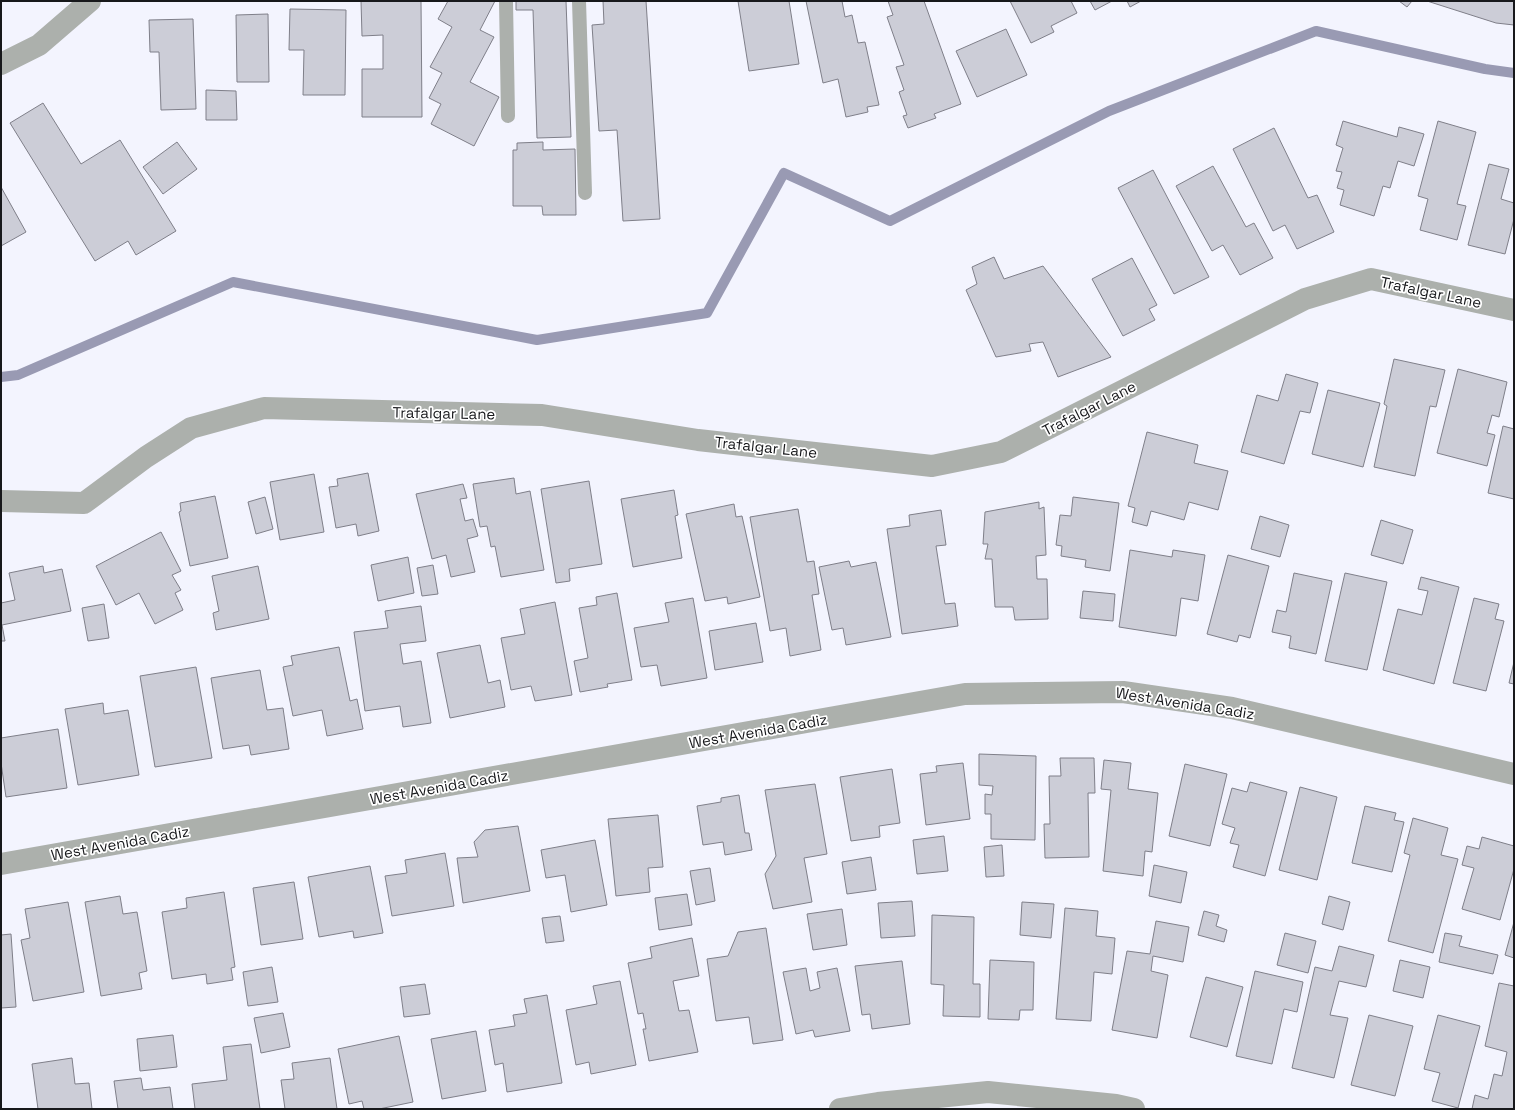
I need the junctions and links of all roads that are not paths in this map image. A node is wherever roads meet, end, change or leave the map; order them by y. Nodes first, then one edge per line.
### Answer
1 (90, 1) edge
2 (506, 1) edge
3 (579, 1) edge
4 (1, 64) edge
5 (508, 116) dead end
6 (585, 193) dead end
7 (1514, 310) edge
8 (1, 501) edge
9 (1514, 774) edge
10 (1, 864) edge
11 (840, 1109) edge
12 (1134, 1109) edge

1 - 4 street
2 - 5 lane
3 - 6 lane
7 - 8 street, Trafalgar Lane
9 - 10 street, West Avenida Cadiz
11 - 12 street

